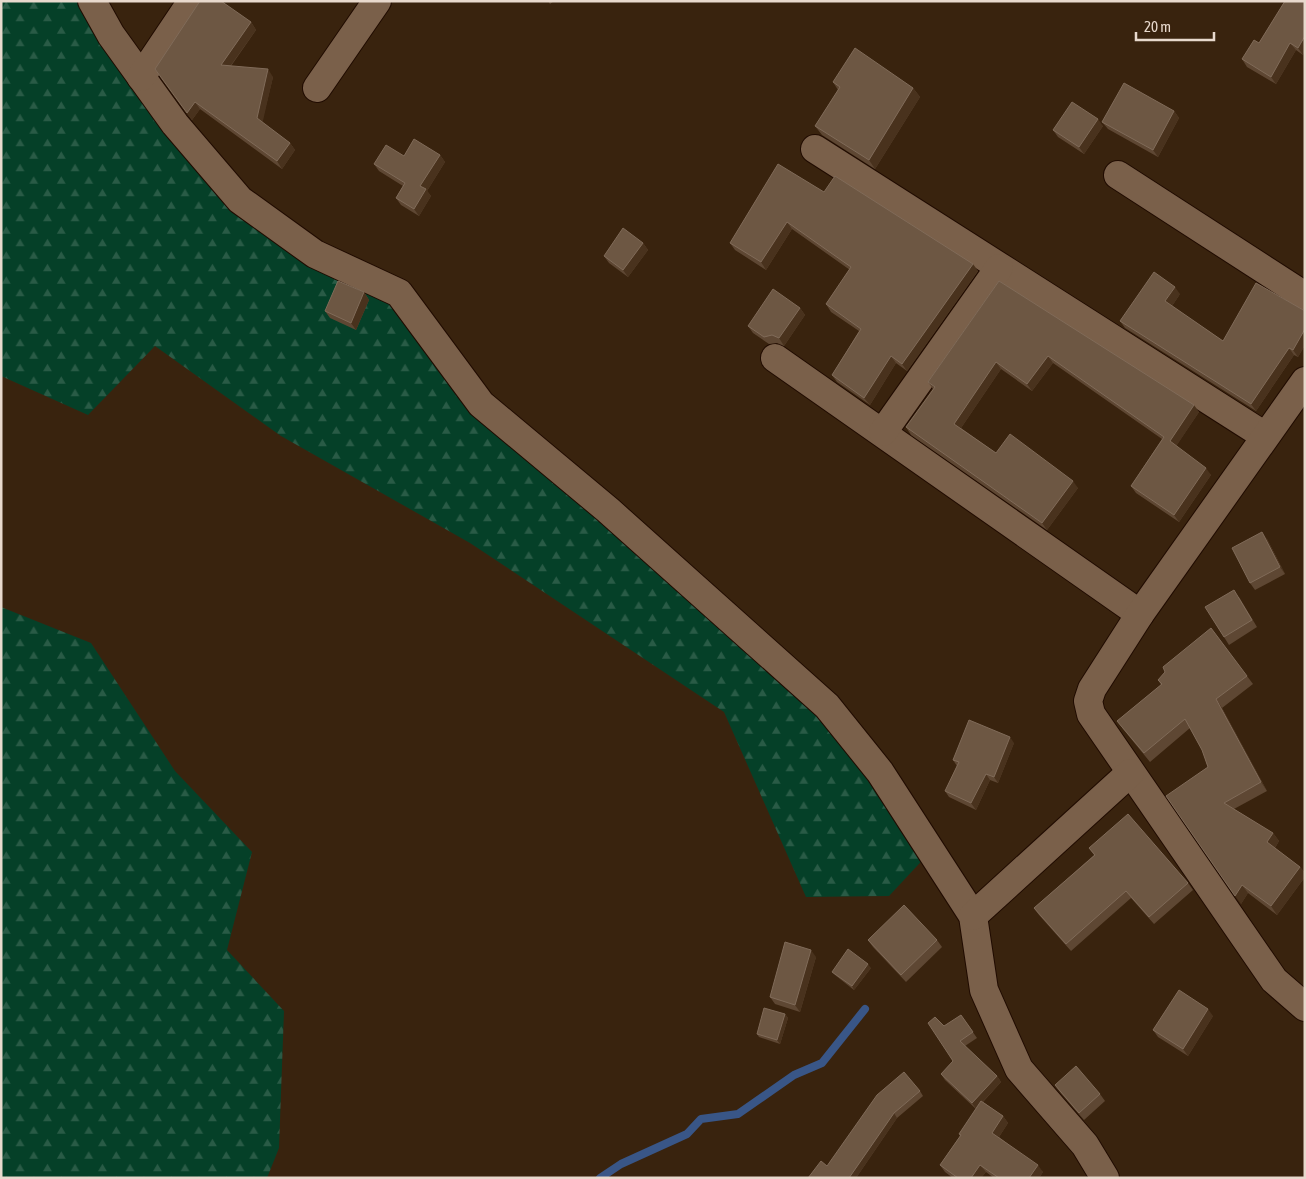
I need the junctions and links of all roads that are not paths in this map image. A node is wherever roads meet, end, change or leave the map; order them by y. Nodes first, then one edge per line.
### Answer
1 (92, 1) edge
2 (192, 1) edge
3 (377, 1) edge
4 (141, 77) junction
5 (317, 88) dead end
6 (815, 149) dead end
7 (1118, 175) dead end
8 (999, 268) junction
9 (1305, 296) edge
10 (775, 358) dead end
11 (1305, 381) edge
12 (883, 432) junction
13 (1265, 436) junction
14 (1140, 614) junction
15 (1130, 773) junction
16 (973, 916) junction
17 (1305, 1007) edge
18 (1105, 1178) edge

1 - 4 street
2 - 4 street
3 - 5 street
4 - 16 street
6 - 8 street
7 - 9 street
8 - 12 street
8 - 13 street
10 - 12 street
11 - 13 street
12 - 14 street
13 - 14 street
14 - 15 street
15 - 16 street
15 - 17 street
16 - 18 street

